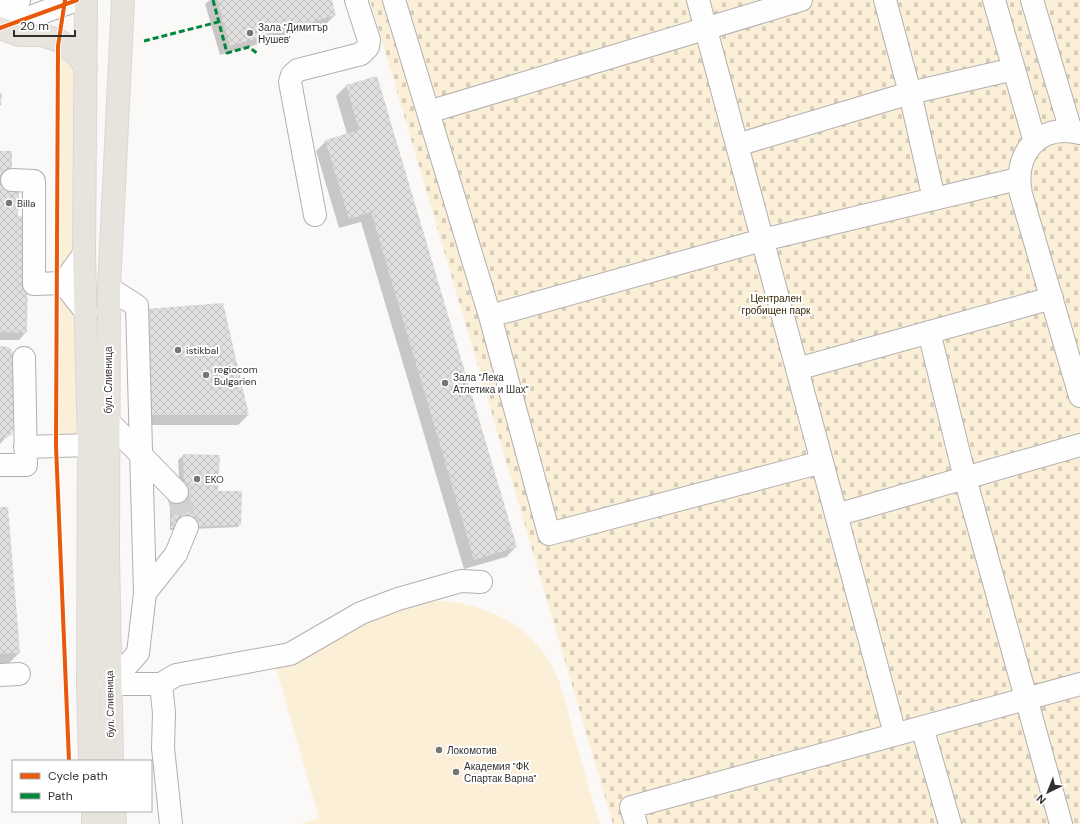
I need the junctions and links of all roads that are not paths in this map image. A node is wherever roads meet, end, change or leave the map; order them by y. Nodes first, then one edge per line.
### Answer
1 (19, 0) edge
2 (77, 0) edge
3 (86, 0) edge
4 (123, 0) edge
5 (356, 0) edge
6 (394, 0) edge
7 (698, 0) edge
8 (801, 0) edge
9 (885, 0) edge
10 (994, 0) edge
11 (1032, 0) edge
12 (0, 9) edge
13 (0, 28) edge
14 (705, 29) junction
15 (86, 68) junction
16 (1014, 69) junction
17 (910, 93) junction
18 (428, 112) junction
19 (1075, 132) edge
20 (1035, 142) junction
21 (737, 145) junction
22 (1018, 179) junction
23 (12, 180) dead end
24 (934, 199) junction
25 (315, 215) dead end
26 (762, 240) junction
27 (84, 254) junction
28 (63, 283) junction
29 (108, 288) junction
30 (1052, 298) junction
31 (86, 312) junction
32 (490, 316) junction
33 (929, 332) junction
34 (24, 358) dead end
35 (797, 369) junction
36 (1080, 396) edge
37 (108, 421) junction
38 (89, 445) junction
39 (1080, 445) edge
40 (25, 447) junction
41 (142, 455) junction
42 (822, 462) junction
43 (0, 465) edge
44 (965, 478) junction
45 (177, 492) tunnel mouth
46 (836, 515) junction
47 (187, 527) tunnel mouth
48 (481, 582) dead end
49 (145, 593) junction
50 (110, 684) junction
51 (161, 684) junction
52 (1080, 684) edge
53 (1027, 699) junction
54 (922, 727) junction
55 (895, 734) junction
56 (90, 760) edge
57 (112, 760) edge
58 (92, 812) edge
59 (114, 812) edge
60 (94, 824) edge
61 (115, 824) edge
62 (170, 824) edge
63 (636, 824) edge
64 (950, 824) edge
65 (1061, 824) edge

1 - 12 street
2 - 13 street
3 - 15 main road, бул. Сливница
4 - 29 main road, бул. Сливница
5 - 25 street
6 - 18 street
7 - 14 street
8 - 14 street
9 - 17 street
10 - 16 street
11 - 19 street
13 - 15 main road
14 - 18 street
14 - 21 street
15 - 27 main road, бул. Сливница
16 - 17 street
16 - 20 street
17 - 21 street
17 - 24 street
18 - 32 street
19 - 20 street
20 - 22 street
21 - 26 street
22 - 24 street
22 - 30 street
23 - 28 street
24 - 26 street
26 - 32 street
26 - 35 street
27 - 28 street
27 - 31 main road, бул. Сливница
28 - 31 street
29 - 37 main road, бул. Сливница
29 - 41 street
30 - 33 street
30 - 36 street
31 - 38 main road, бул. Сливница
32 - 42 street
33 - 35 street
33 - 44 street
34 - 40 street
35 - 42 street
37 - 41 street
37 - 50 main road, бул. Сливница
38 - 40 street
38 - 56 main road, бул. Сливница
39 - 44 street
40 - 43 street
41 - 45 street
41 - 49 street
42 - 46 street
44 - 46 street
44 - 53 street
46 - 55 street
47 - 49 street
48 - 51 street
49 - 50 street
50 - 51 street
50 - 57 main road, бул. Сливница
51 - 62 street
52 - 53 street
53 - 54 street
53 - 65 street
54 - 55 street
54 - 64 street
55 - 63 street
58 - 60 main road
59 - 61 main road

